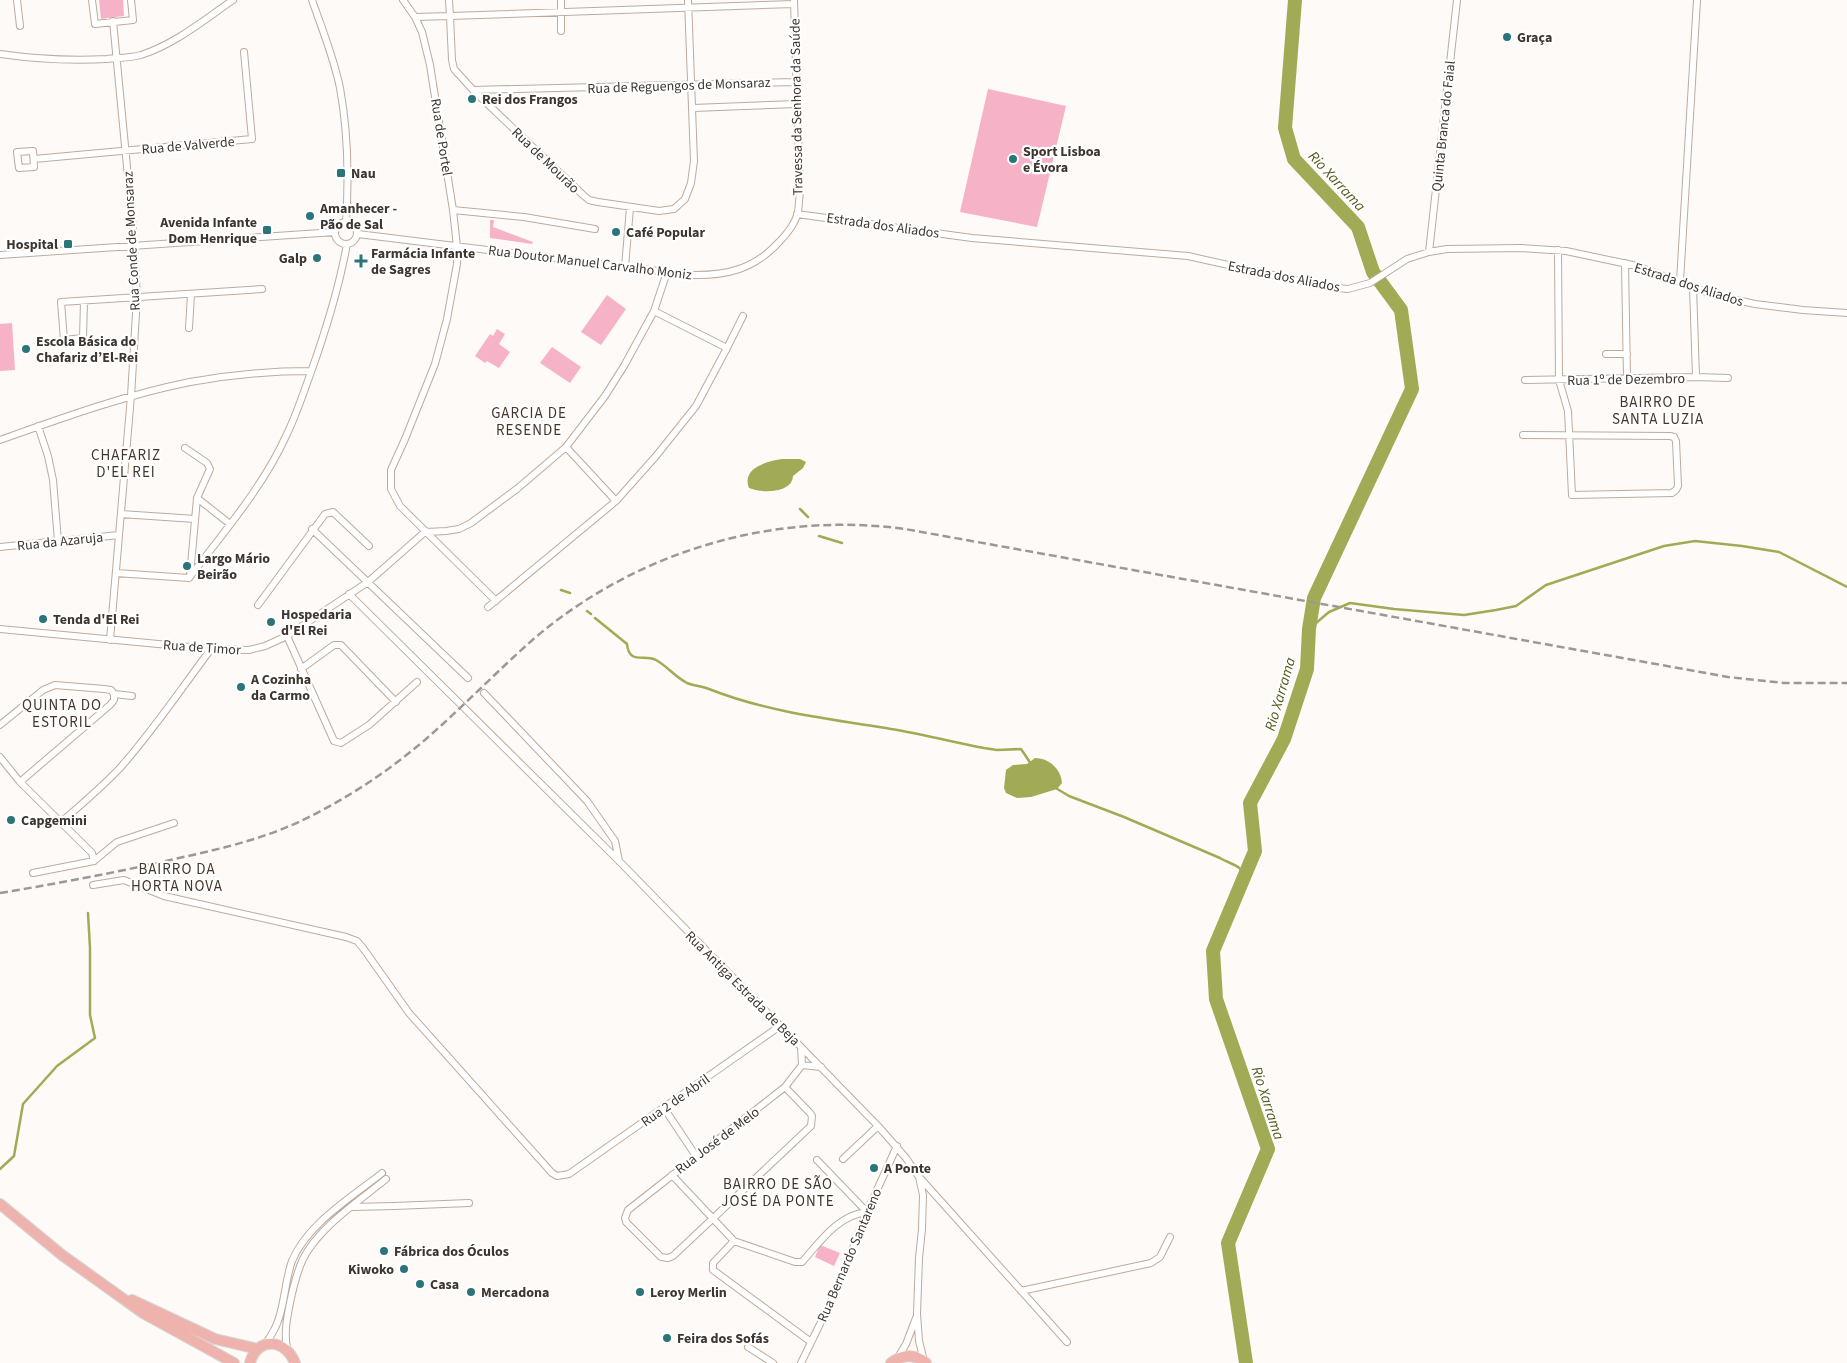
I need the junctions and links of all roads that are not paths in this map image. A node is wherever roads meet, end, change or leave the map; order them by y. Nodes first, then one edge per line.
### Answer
1 (17, 0) edge
2 (92, 0) edge
3 (131, 0) edge
4 (233, 0) edge
5 (312, 0) edge
6 (403, 0) edge
7 (449, 0) edge
8 (561, 0) edge
9 (688, 0) edge
10 (1457, 0) edge
11 (1697, 0) edge
12 (794, 2) edge
13 (689, 8) junction
14 (561, 12) junction
15 (450, 16) junction
16 (415, 17) junction
17 (114, 21) junction
18 (20, 26) dead end
19 (561, 31) dead end
20 (244, 52) dead end
21 (0, 54) edge
22 (117, 58) junction
23 (796, 82) junction
24 (692, 85) junction
25 (473, 90) junction
26 (797, 104) junction
27 (692, 108) junction
28 (126, 150) junction
29 (34, 159) dead end
30 (630, 208) junction
31 (453, 210) junction
32 (798, 214) junction
33 (346, 222) junction
34 (595, 229) dead end
35 (335, 232) junction
36 (358, 234) junction
37 (347, 244) junction
38 (134, 245) junction
39 (457, 247) junction
40 (1558, 250) junction
41 (1430, 252) junction
42 (0, 255) edge
43 (1625, 263) junction
44 (625, 267) junction
45 (667, 272) junction
46 (1680, 280) junction
47 (1693, 287) junction
48 (262, 289) dead end
49 (191, 294) junction
50 (137, 297) junction
51 (84, 301) junction
52 (654, 311) junction
53 (1847, 312) edge
54 (743, 316) dead end
55 (189, 328) dead end
56 (727, 348) junction
57 (1606, 354) dead end
58 (1627, 354) junction
59 (311, 371) junction
60 (1696, 377) junction
61 (1627, 378) junction
62 (1728, 378) dead end
63 (1525, 380) dead end
64 (1559, 380) junction
65 (131, 396) junction
66 (38, 426) junction
67 (1570, 434) junction
68 (1523, 435) dead end
69 (0, 440) edge
70 (566, 447) junction
71 (185, 448) dead end
72 (197, 498) junction
73 (616, 501) junction
74 (121, 514) junction
75 (195, 519) junction
76 (230, 524) junction
77 (312, 529) junction
78 (426, 531) junction
79 (119, 535) junction
80 (58, 542) junction
81 (369, 546) dead end
82 (0, 547) edge
83 (116, 573) junction
84 (189, 578) junction
85 (368, 582) junction
86 (349, 594) junction
87 (496, 601) junction
88 (258, 605) dead end
89 (488, 607) dead end
90 (0, 629) edge
91 (288, 636) junction
92 (110, 640) junction
93 (211, 649) junction
94 (301, 669) junction
95 (468, 678) dead end
96 (417, 682) dead end
97 (484, 693) dead end
98 (114, 694) junction
99 (132, 696) dead end
100 (396, 702) junction
101 (0, 725) edge
102 (0, 757) edge
103 (20, 782) junction
104 (60, 822) junction
105 (174, 823) dead end
106 (94, 861) junction
107 (619, 861) junction
108 (33, 873) dead end
109 (93, 885) dead end
110 (780, 1026) junction
111 (801, 1046) junction
112 (802, 1065) junction
113 (821, 1066) junction
114 (786, 1087) junction
115 (664, 1108) junction
116 (878, 1126) junction
117 (897, 1146) junction
118 (696, 1156) junction
119 (843, 1159) dead end
120 (817, 1160) dead end
121 (672, 1175) junction
122 (919, 1176) junction
123 (469, 1202) dead end
124 (0, 1204) edge
125 (339, 1206) junction
126 (352, 1207) junction
127 (867, 1212) junction
128 (712, 1219) junction
129 (1170, 1237) dead end
130 (734, 1241) junction
131 (112, 1291) junction
132 (1021, 1291) junction
133 (917, 1314) junction
134 (811, 1342) junction
135 (1067, 1342) dead end
136 (262, 1347) junction
137 (748, 1347) dead end
138 (287, 1348) junction
139 (894, 1361) edge
140 (925, 1362) edge
141 (234, 1363) edge
142 (250, 1363) edge
143 (295, 1363) edge
144 (773, 1363) edge
145 (801, 1363) edge

1 - 18 street
2 - 17 street
3 - 17 street
4 - 22 street
5 - 33 street
6 - 16 street, Rua de Portel
7 - 15 street, Rua de Mourão
8 - 14 street
9 - 13 street, Rua de Mourão
10 - 41 street, Quinta Branca do Faial
11 - 46 street
12 - 13 street
12 - 23 street, Travessa da Senhora da Saúde
13 - 14 street
13 - 24 street, Rua de Mourão
14 - 15 street
14 - 19 street
15 - 16 street
15 - 25 street, Rua de Mourão
16 - 31 street, Rua de Portel
17 - 22 street, Rua Conde de Monsaraz
20 - 28 street, Rua de Valverde
21 - 22 street
22 - 28 street, Rua Conde de Monsaraz
23 - 24 street, Rua de Reguengos de Monsaraz
23 - 26 street, Travessa da Senhora da Saúde
24 - 25 street, Rua de Reguengos de Monsaraz
24 - 27 street, Rua de Mourão
25 - 30 street, Rua de Mourão
26 - 27 street, Rua de Reguengos de Monsaraz
26 - 32 street, Travessa da Senhora da Saúde
27 - 30 street, Rua de Mourão
28 - 29 street
28 - 38 street, Rua Conde de Monsaraz
30 - 44 street
31 - 34 street
31 - 39 street, Rua de Portel
32 - 41 street, Estrada dos Aliados
32 - 45 street, Rua Doutor Manuel Carvalho Moniz
33 - 35 street
33 - 36 street
35 - 37 street
35 - 38 street
36 - 37 street
36 - 39 street, Rua Doutor Manuel Carvalho Moniz
37 - 59 street
38 - 42 street
38 - 50 street, Rua Conde de Monsaraz
39 - 44 street, Rua Doutor Manuel Carvalho Moniz
39 - 78 street, Rua de Portel
40 - 41 street, Estrada dos Aliados
40 - 43 street, Estrada dos Aliados
40 - 64 street
43 - 46 street, Estrada dos Aliados
43 - 58 street
44 - 45 street, Rua Doutor Manuel Carvalho Moniz
45 - 52 street
46 - 47 street, Estrada dos Aliados
47 - 53 street, Estrada dos Aliados
47 - 60 street
48 - 49 street
49 - 50 street
49 - 55 street
50 - 51 street
50 - 65 street, Rua Conde de Monsaraz
51 - 51 street
52 - 56 street
52 - 70 street
54 - 56 street
56 - 73 street
57 - 58 street
58 - 61 street
59 - 65 street
59 - 76 street
60 - 61 street, Rua 1º de Dezembro
60 - 62 street, Rua 1º de Dezembro
61 - 64 street, Rua 1º de Dezembro
63 - 64 street, Rua 1º de Dezembro
64 - 67 street
65 - 66 street
65 - 74 street, Rua Conde de Monsaraz
66 - 69 street
66 - 80 street
67 - 67 street
67 - 68 street
70 - 73 street
70 - 78 street
71 - 72 street
72 - 75 street
72 - 76 street
73 - 87 street
74 - 75 street
74 - 79 street, Rua Conde de Monsaraz
75 - 84 street
76 - 84 street
77 - 81 street
77 - 85 street
77 - 88 street
78 - 85 street, Rua de Timor
78 - 87 street, Rua de Portel
79 - 80 street, Rua da Azaruja
79 - 83 street, Rua Conde de Monsaraz
80 - 82 street, Rua da Azaruja
83 - 84 street
83 - 92 street, Rua Conde de Monsaraz
85 - 86 street, Rua de Timor
85 - 95 street
86 - 91 street, Rua de Timor
86 - 107 street
87 - 89 street
90 - 92 street, Rua de Timor
91 - 93 street, Rua de Timor
91 - 94 street
92 - 93 street, Rua de Timor
93 - 104 street
94 - 100 street
94 - 100 street
96 - 100 street
97 - 107 street, Rua Antiga Estrada de Beja
98 - 99 street
98 - 101 street
98 - 103 street
102 - 103 street
103 - 104 street
104 - 106 street
105 - 106 street
106 - 108 street
107 - 110 street, Rua Antiga Estrada de Beja
109 - 115 street, Rua 2 de Abril
110 - 111 street, Rua Antiga Estrada de Beja
110 - 115 street, Rua 2 de Abril
111 - 112 street
111 - 113 street, Rua Antiga Estrada de Beja
112 - 113 street
112 - 114 street, Rua José de Melo
113 - 116 street, Rua Antiga Estrada de Beja
114 - 118 street, Rua José de Melo
114 - 128 street
115 - 118 street
116 - 117 street, Rua Antiga Estrada de Beja
116 - 119 street
117 - 122 street, Rua Antiga Estrada de Beja
117 - 127 street, Rua Bernardo Santareno
118 - 121 street, Rua José de Melo
120 - 127 street
121 - 128 street
121 - 128 street, Rua José de Melo
122 - 132 street
122 - 133 street, Rua Antiga Estrada de Beja
123 - 126 street
124 - 131 main road
125 - 126 street
125 - 126 street
125 - 136 street
126 - 138 street
127 - 130 street
127 - 134 street, Rua Bernardo Santareno
128 - 130 street
129 - 132 street
130 - 134 street
131 - 136 main road
131 - 141 main road
132 - 135 street
133 - 139 street
133 - 140 street, Rua Antiga Estrada de Beja
134 - 145 street, Rua Bernardo Santareno
136 - 138 main road
136 - 142 main road
137 - 144 street
138 - 143 main road
139 - 140 main road

